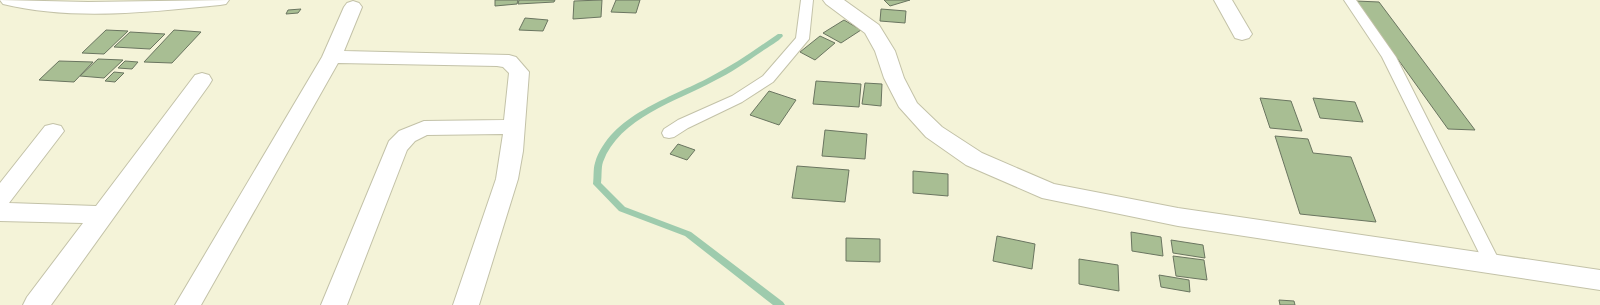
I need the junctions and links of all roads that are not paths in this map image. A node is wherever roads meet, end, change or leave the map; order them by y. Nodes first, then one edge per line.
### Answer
1 (9, 0) edge
2 (220, 0) edge
3 (807, 0) edge
4 (832, 0) edge
5 (1223, 0) edge
6 (1350, 0) edge
7 (353, 7) dead end
8 (1242, 34) dead end
9 (332, 57) junction
10 (202, 80) dead end
11 (514, 127) junction
12 (53, 131) dead end
13 (669, 133) dead end
14 (0, 199) edge
15 (0, 212) edge
16 (103, 215) junction
17 (1493, 264) junction
18 (1600, 280) edge
19 (36, 305) edge
20 (188, 305) edge
21 (334, 305) edge
22 (466, 305) edge

1 - 2 street
3 - 13 lane
4 - 17 street
5 - 8 street
6 - 17 lane
7 - 9 street
9 - 11 street
9 - 20 street
10 - 16 street
11 - 21 street
11 - 22 street
12 - 14 street
15 - 16 street
16 - 19 street
17 - 18 street

